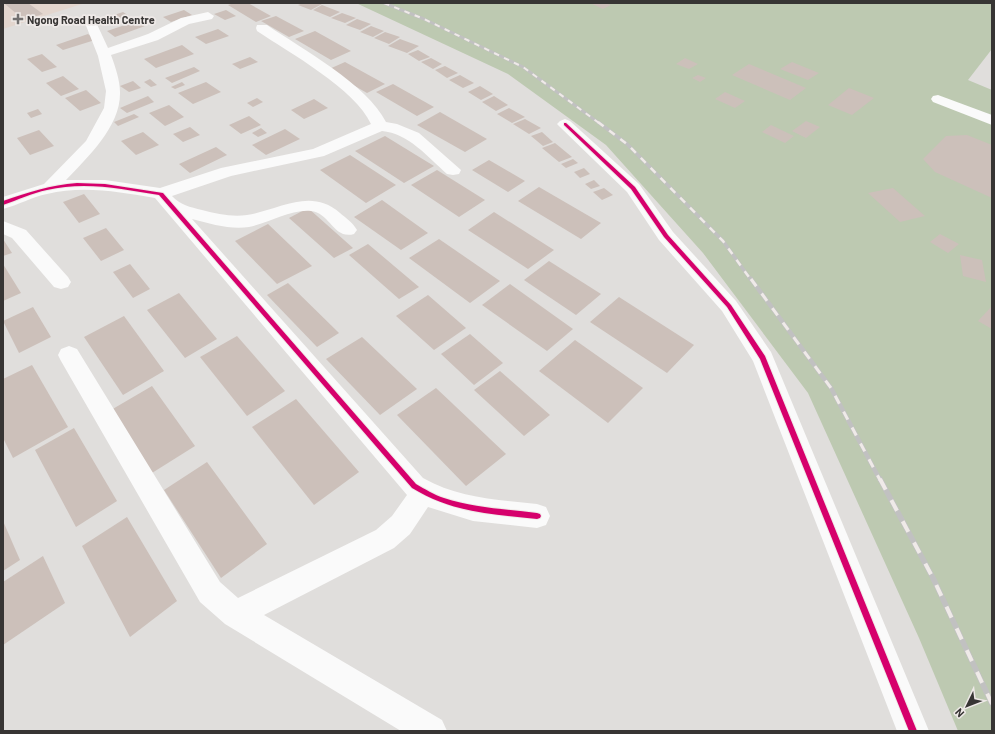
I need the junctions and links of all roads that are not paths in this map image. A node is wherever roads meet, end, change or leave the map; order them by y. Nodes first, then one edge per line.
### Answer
1 (208, 16) dead end
2 (91, 23) dead end
3 (262, 28) dead end
4 (105, 53) junction
5 (938, 99) dead end
6 (992, 120) edge
7 (565, 124) dead end
8 (380, 126) junction
9 (453, 170) dead end
10 (50, 187) junction
11 (7, 197) edge
12 (167, 201) junction
13 (3, 227) edge
14 (348, 230) dead end
15 (61, 282) dead end
16 (69, 355) dead end
17 (423, 492) junction
18 (537, 516) dead end
19 (235, 614) junction
20 (431, 731) edge
21 (913, 731) edge

1 - 4 street
2 - 4 street
3 - 8 street
4 - 10 street
5 - 6 street
7 - 21 street
8 - 9 street
8 - 12 street
10 - 11 street
10 - 12 street
12 - 14 street
12 - 17 street
13 - 15 street
16 - 19 street
17 - 18 street
17 - 19 street
19 - 20 street

